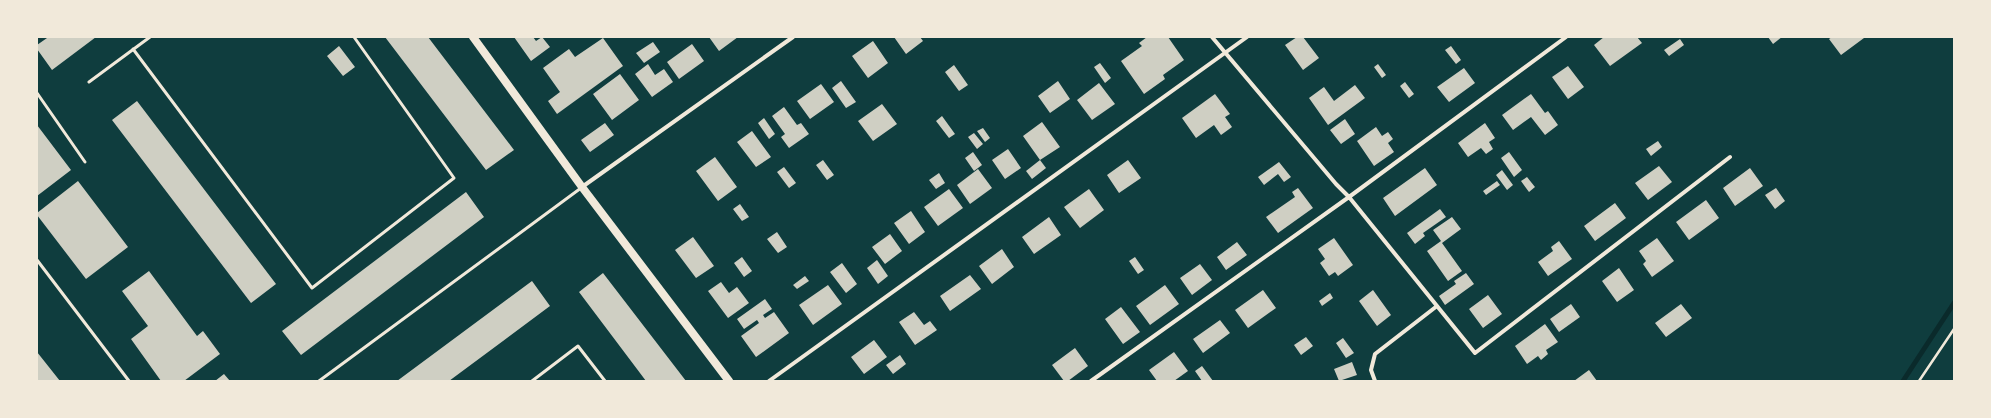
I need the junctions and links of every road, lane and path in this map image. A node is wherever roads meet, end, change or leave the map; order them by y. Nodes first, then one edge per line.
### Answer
1 (150, 37) edge
2 (354, 37) edge
3 (473, 37) edge
4 (793, 37) edge
5 (1212, 37) edge
6 (1247, 37) edge
7 (1566, 37) edge
8 (133, 49) junction
9 (1225, 54) junction
10 (89, 82) dead end
11 (37, 93) edge
12 (1730, 157) dead end
13 (85, 162) dead end
14 (582, 187) junction
15 (1349, 197) junction
16 (37, 260) edge
17 (1437, 306) junction
18 (1954, 329) edge
19 (129, 381) edge
20 (319, 381) edge
21 (532, 381) edge
22 (605, 381) edge
23 (729, 381) edge
24 (769, 381) edge
25 (1091, 381) edge
26 (1376, 381) edge
27 (1919, 381) edge

1 - 8 lane
2 - 8 lane
3 - 14 main road
4 - 14 street
5 - 9 street
6 - 9 street
7 - 15 street
8 - 10 lane
9 - 15 street
9 - 24 street
11 - 13 lane
12 - 17 street
14 - 20 lane
14 - 23 main road
15 - 17 street
15 - 25 street
16 - 19 lane
17 - 26 street
18 - 27 path
21 - 22 lane

